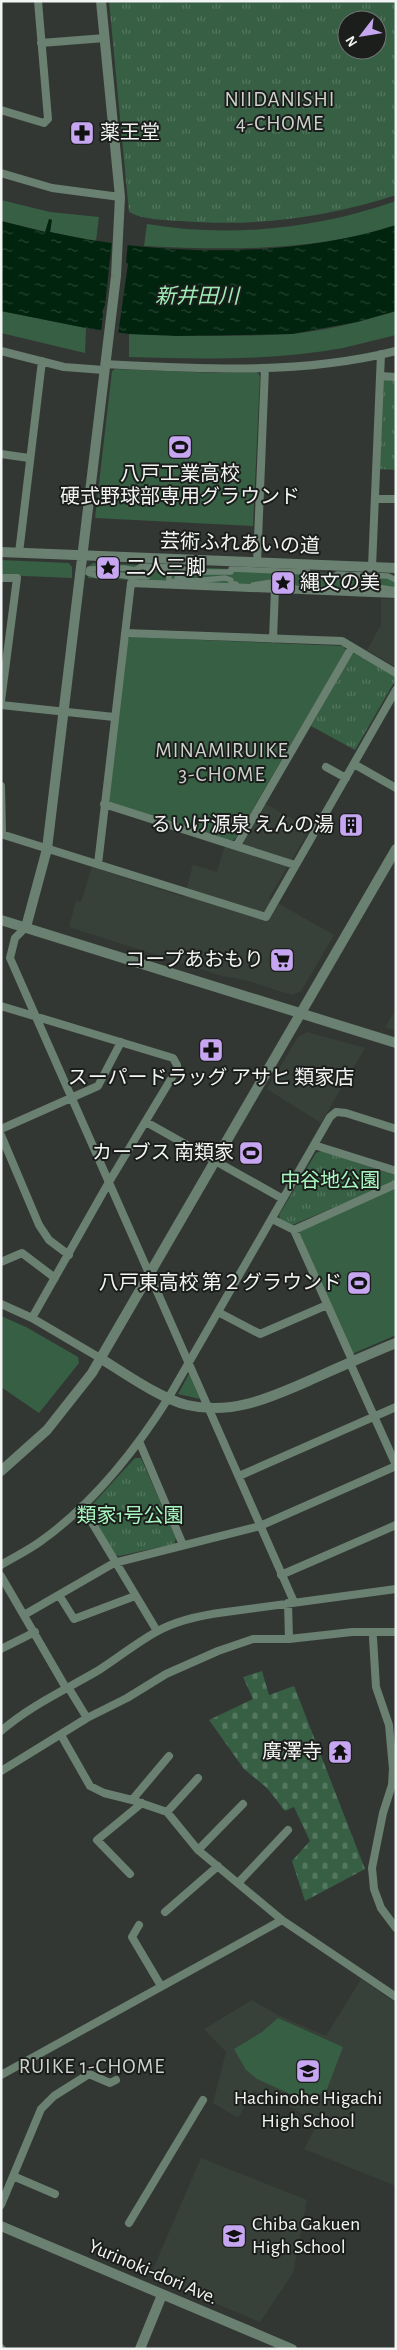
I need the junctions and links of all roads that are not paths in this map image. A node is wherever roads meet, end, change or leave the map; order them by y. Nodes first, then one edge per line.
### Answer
1 (38, 1) edge
2 (101, 1) edge
3 (105, 38) junction
4 (42, 43) junction
5 (1, 110) edge
6 (1, 173) edge
7 (120, 197) junction
8 (396, 351) edge
9 (1, 352) edge
10 (381, 354) junction
11 (42, 361) junction
12 (105, 367) junction
13 (264, 368) junction
14 (380, 376) junction
15 (396, 377) edge
16 (1, 454) edge
17 (29, 458) junction
18 (375, 498) junction
19 (396, 499) edge
20 (1, 552) edge
21 (18, 553) junction
22 (82, 555) junction
23 (257, 563) junction
24 (372, 567) junction
25 (396, 568) edge
26 (1, 578) edge
27 (396, 580) edge
28 (275, 589) junction
29 (396, 590) edge
30 (396, 594) edge
31 (125, 633) junction
32 (273, 639) junction
33 (352, 647) junction
34 (396, 673) edge
35 (396, 690) edge
36 (1, 700) edge
37 (1, 705) edge
38 (65, 711) junction
39 (114, 717) junction
40 (354, 764) junction
41 (326, 767) dead end
42 (346, 778) junction
43 (1, 786) edge
44 (396, 788) edge
45 (104, 804) junction
46 (1, 834) edge
47 (237, 845) junction
48 (47, 849) junction
49 (396, 849) edge
50 (98, 864) junction
51 (295, 865) junction
52 (1, 920) edge
53 (26, 928) junction
54 (1, 1006) edge
55 (300, 1013) junction
56 (35, 1016) junction
57 (120, 1042) junction
58 (396, 1043) edge
59 (71, 1099) junction
60 (146, 1122) junction
61 (1, 1129) edge
62 (396, 1129) edge
63 (1, 1135) edge
64 (314, 1145) junction
65 (214, 1161) junction
66 (396, 1171) edge
67 (109, 1182) junction
68 (396, 1184) edge
69 (283, 1200) junction
70 (272, 1219) junction
71 (294, 1230) junction
72 (69, 1255) junction
73 (1, 1262) edge
74 (149, 1273) junction
75 (55, 1278) junction
76 (1, 1304) edge
77 (327, 1305) junction
78 (218, 1312) junction
79 (32, 1318) junction
80 (396, 1343) edge
81 (100, 1358) junction
82 (351, 1362) junction
83 (189, 1363) junction
84 (168, 1397) junction
85 (396, 1407) edge
86 (209, 1408) junction
87 (374, 1417) junction
88 (139, 1441) junction
89 (396, 1466) edge
90 (1, 1471) edge
91 (239, 1476) junction
92 (82, 1506) junction
93 (396, 1525) edge
94 (260, 1526) junction
95 (183, 1545) junction
96 (114, 1563) junction
97 (1, 1565) edge
98 (1, 1576) edge
99 (281, 1576) junction
100 (396, 1589) edge
101 (59, 1595) junction
102 (135, 1596) junction
103 (290, 1603) junction
104 (24, 1615) junction
105 (157, 1631) junction
106 (34, 1632) junction
107 (396, 1632) edge
108 (373, 1638) dead end
109 (289, 1640) junction
110 (1, 1649) edge
111 (67, 1688) junction
112 (87, 1718) junction
113 (1, 1731) edge
114 (61, 1735) junction
115 (393, 1745) edge
116 (169, 1756) dead end
117 (394, 1769) edge
118 (1, 1772) edge
119 (198, 1778) dead end
120 (132, 1800) junction
121 (142, 1803) junction
122 (243, 1804) dead end
123 (167, 1812) junction
124 (288, 1830) dead end
125 (198, 1850) junction
126 (218, 1866) junction
127 (130, 1874) dead end
128 (239, 1882) junction
129 (165, 1912) dead end
130 (282, 1920) junction
131 (138, 1925) dead end
132 (396, 1928) edge
133 (161, 1986) junction
134 (396, 1998) edge
135 (1, 2075) edge
136 (116, 2080) dead end
137 (203, 2100) dead end
138 (13, 2176) junction
139 (54, 2194) dead end
140 (1, 2205) edge
141 (129, 2223) dead end
142 (1, 2226) edge
143 (162, 2295) junction
144 (140, 2349) edge
145 (292, 2349) edge

1 - 4 street
2 - 3 street
3 - 4 street
3 - 7 street
4 - 5 street
6 - 7 street
7 - 12 street
8 - 10 street
9 - 11 street
10 - 13 street
10 - 14 street
11 - 12 street
11 - 17 street
12 - 13 street
12 - 22 street
13 - 23 street
14 - 15 street
14 - 18 street
16 - 17 street
17 - 21 street
18 - 19 street
18 - 24 street
20 - 21 street, 芸術ふれあいの道
21 - 22 street, 芸術ふれあいの道
22 - 23 street, 芸術ふれあいの道
22 - 38 street
23 - 24 street, 芸術ふれあいの道
24 - 25 street, 芸術ふれあいの道
26 - 36 street
27 - 29 street
28 - 30 street
28 - 31 street
28 - 32 street
31 - 32 street
31 - 39 street
32 - 33 street
33 - 34 street
33 - 47 street
35 - 40 street
37 - 38 street
38 - 39 street
38 - 48 street
39 - 45 street
40 - 42 street
40 - 44 street
41 - 42 street
42 - 51 street
43 - 46 street
45 - 47 street
45 - 50 street
46 - 48 street
47 - 51 street
48 - 50 street
48 - 53 street
49 - 55 street
50 - 51 street
52 - 53 street
53 - 55 street
53 - 56 street
54 - 56 street
55 - 58 street
55 - 65 street
56 - 57 street
56 - 59 street
57 - 59 street
57 - 60 street
59 - 61 street
59 - 67 street
60 - 65 street
60 - 67 street
62 - 64 street
63 - 72 street
64 - 66 street
64 - 69 street
65 - 69 street
65 - 74 street
67 - 72 street
67 - 74 street
68 - 71 street
69 - 70 street
70 - 71 street
70 - 78 street
71 - 77 street
72 - 75 street
73 - 75 street
74 - 81 street
74 - 83 street
75 - 79 street
76 - 79 street
77 - 78 street
77 - 82 street
78 - 83 street
79 - 81 street
80 - 82 street
81 - 84 street
81 - 90 street
82 - 86 street
82 - 87 street
83 - 84 street
83 - 86 street
84 - 86 street
84 - 88 street
85 - 87 street
86 - 91 street
87 - 89 street
87 - 91 street
88 - 92 street
88 - 95 street
89 - 94 street
91 - 94 street
92 - 96 street
92 - 97 street
93 - 99 street
94 - 95 street
94 - 99 street
95 - 96 street
96 - 101 street
96 - 102 street
98 - 104 street
99 - 103 street
100 - 103 street
101 - 102 street
101 - 104 street
102 - 105 street
103 - 105 street
103 - 109 street
104 - 106 street
105 - 111 street
106 - 110 street
106 - 111 street
107 - 109 street
108 - 115 street
109 - 112 street
111 - 112 street
111 - 113 street
112 - 114 street
114 - 118 street
114 - 120 street
115 - 117 street
116 - 120 street
117 - 132 street
119 - 123 street
120 - 121 street
121 - 123 street
121 - 127 street
122 - 125 street
123 - 125 street
124 - 128 street
125 - 126 street
126 - 128 street
126 - 129 street
128 - 130 street
130 - 133 street
130 - 134 street
131 - 133 street
133 - 135 street
136 - 138 street
137 - 141 street
138 - 139 street
138 - 140 street
142 - 143 street, Yurinoki-dori Ave.
143 - 144 street
143 - 145 street, Yurinoki-dori Ave.

